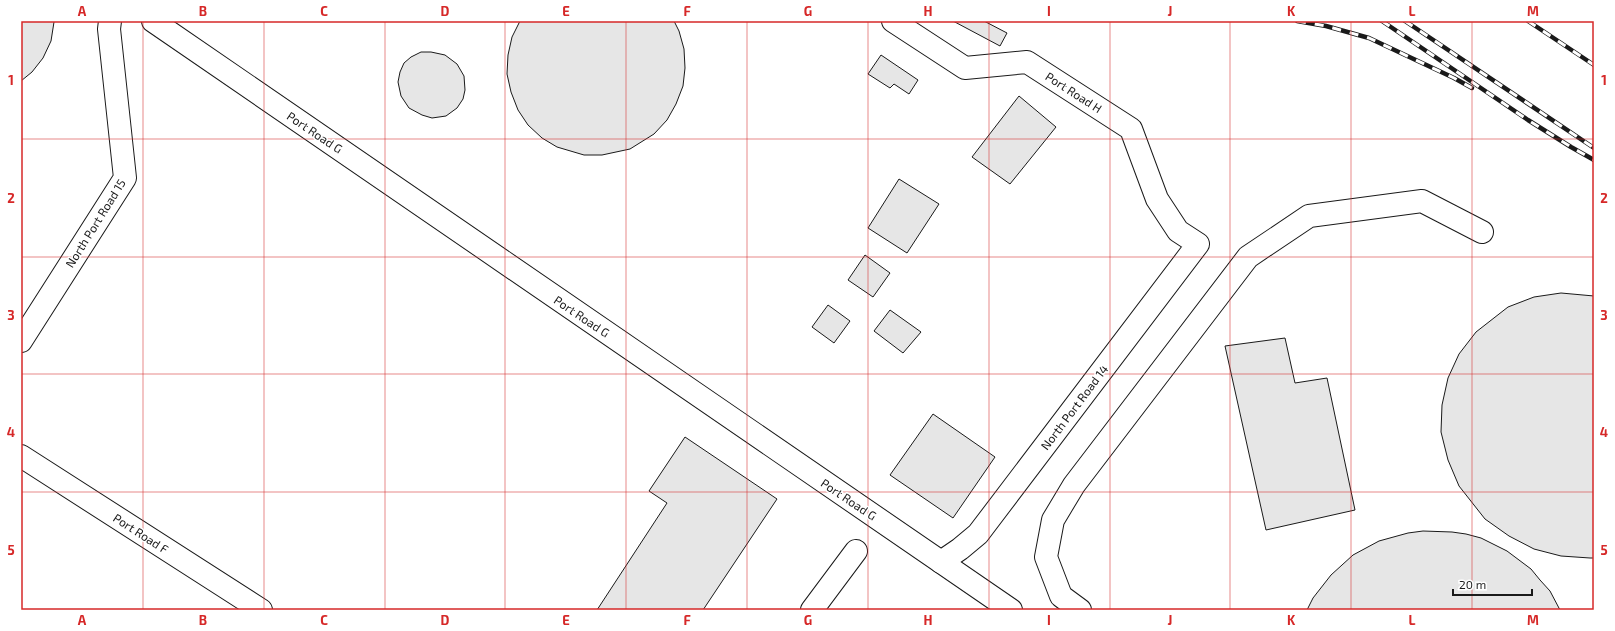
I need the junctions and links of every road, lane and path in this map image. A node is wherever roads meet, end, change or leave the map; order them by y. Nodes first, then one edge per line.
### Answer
1 (110, 21) edge
2 (153, 21) edge
3 (893, 21) edge
4 (1482, 232) dead end
5 (1198, 244) joint
6 (21, 341) edge
7 (21, 456) edge
8 (856, 551) dead end
9 (941, 562) junction
10 (261, 610) edge
11 (812, 610) edge
12 (1011, 610) edge
13 (1080, 610) edge

1 - 6 lane, North Port Road 15
2 - 9 lane, Port Road G
3 - 5 lane, Port Road H
4 - 13 lane
5 - 9 lane, North Port Road 14
7 - 10 lane, Port Road F
8 - 11 lane
9 - 12 lane, Port Road G

